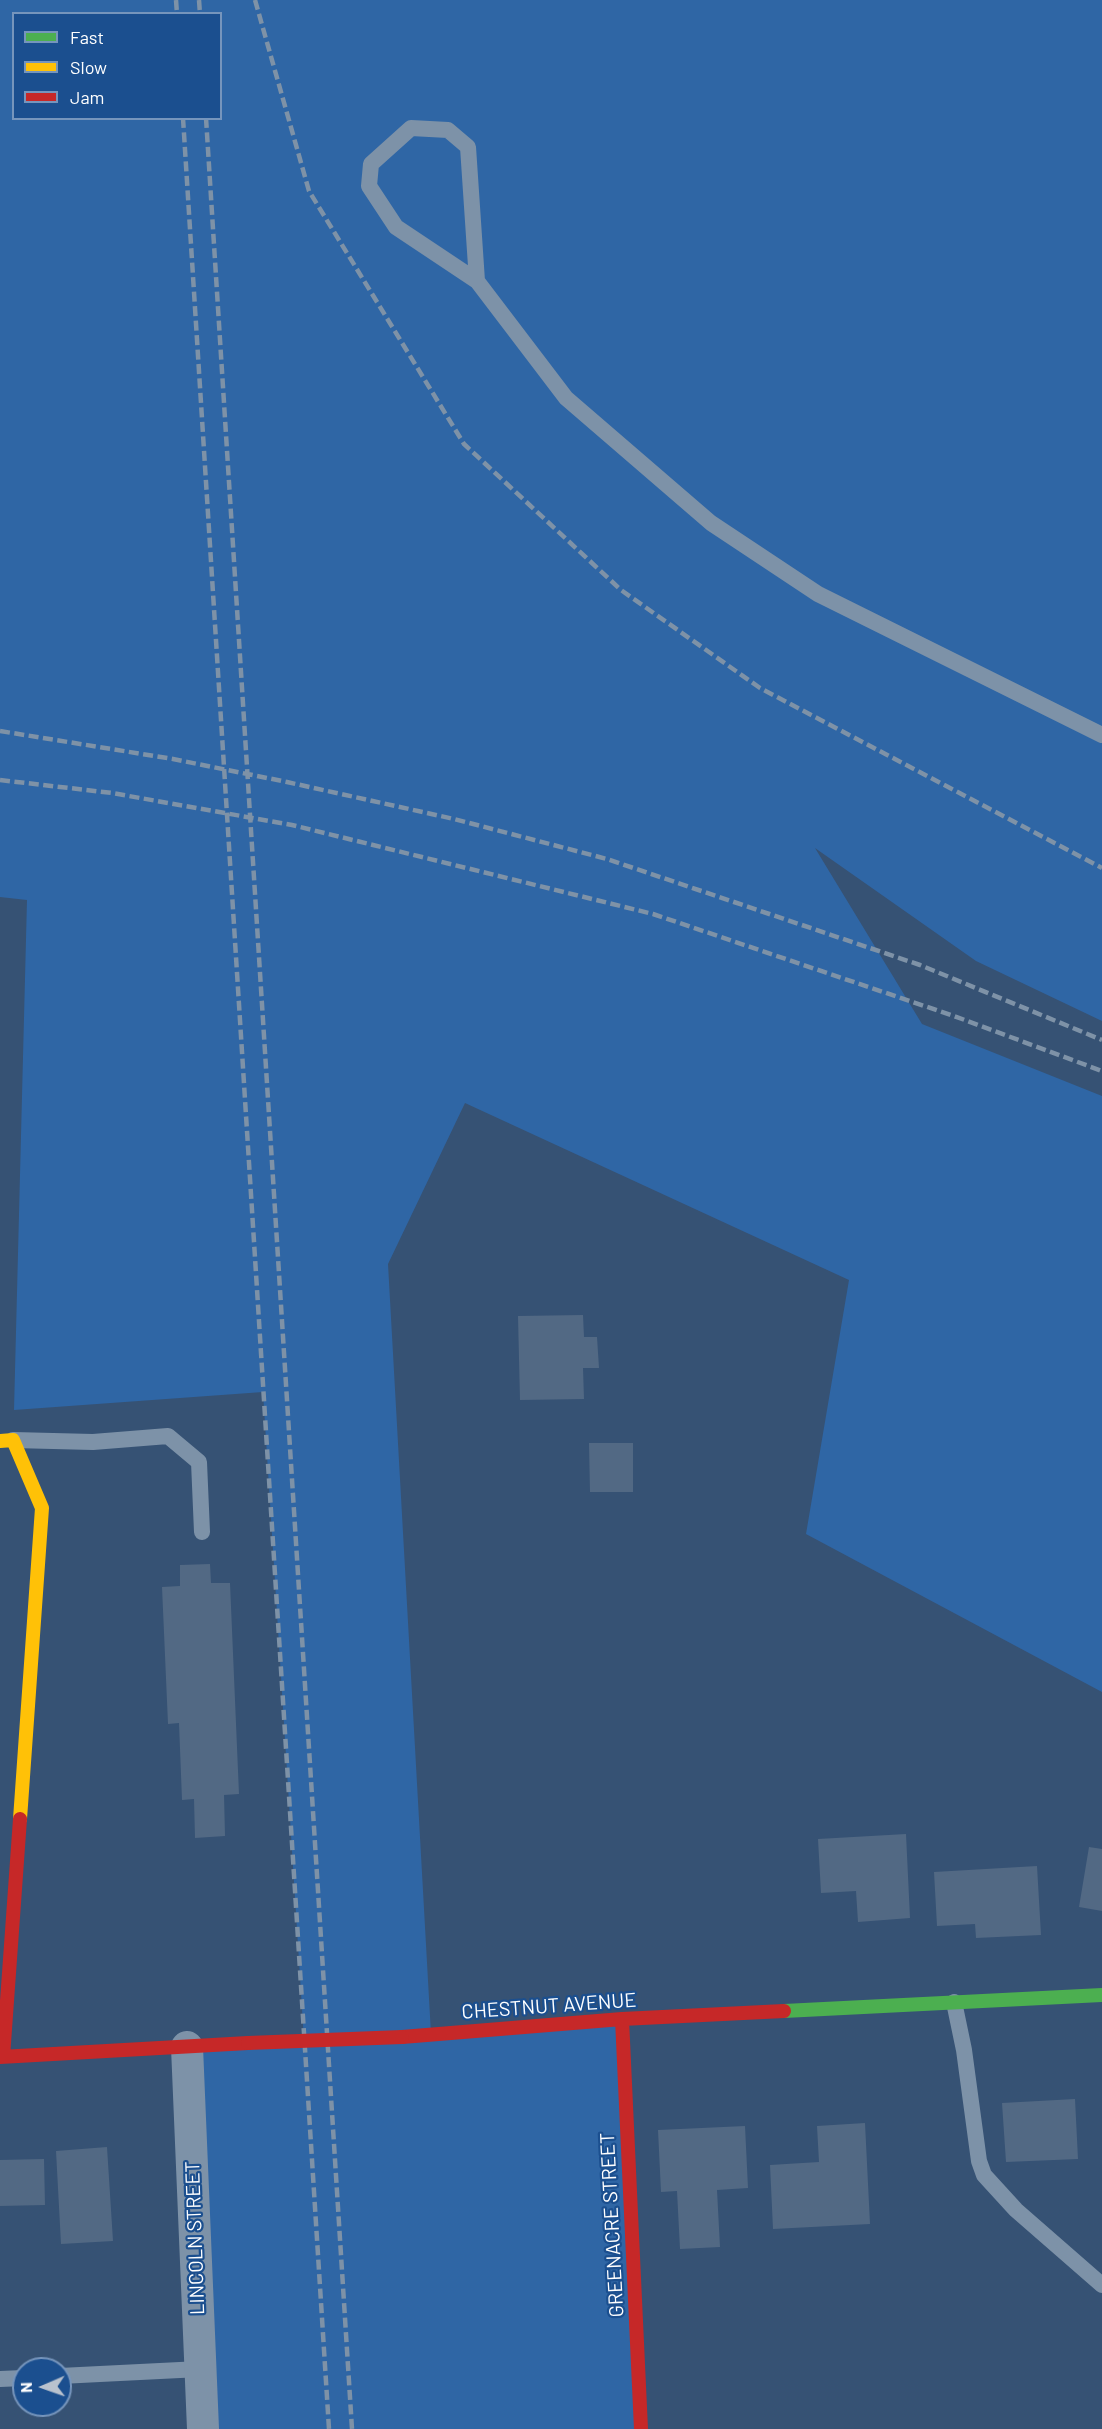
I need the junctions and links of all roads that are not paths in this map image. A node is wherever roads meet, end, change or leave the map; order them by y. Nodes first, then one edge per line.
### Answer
1 (477, 281) junction
2 (1102, 735) edge
3 (7, 1440) edge
4 (202, 1532) dead end
5 (1102, 1995) edge
6 (954, 2002) junction
7 (622, 2019) junction
8 (187, 2047) junction
9 (2, 2057) edge
10 (1102, 2285) edge
11 (200, 2369) junction
12 (72, 2375) edge
13 (203, 2429) edge
14 (641, 2429) edge

1 - 1 lane
1 - 2 lane
3 - 4 lane
3 - 9 street
5 - 6 street, CHESTNUT AVENUE
6 - 7 street, CHESTNUT AVENUE
6 - 10 lane
7 - 8 street, CHESTNUT AVENUE, bridge
7 - 14 street, GREENACRE STREET
8 - 9 street, CHESTNUT AVENUE
8 - 11 street, LINCOLN STREET
11 - 12 lane
11 - 13 street, LINCOLN STREET

